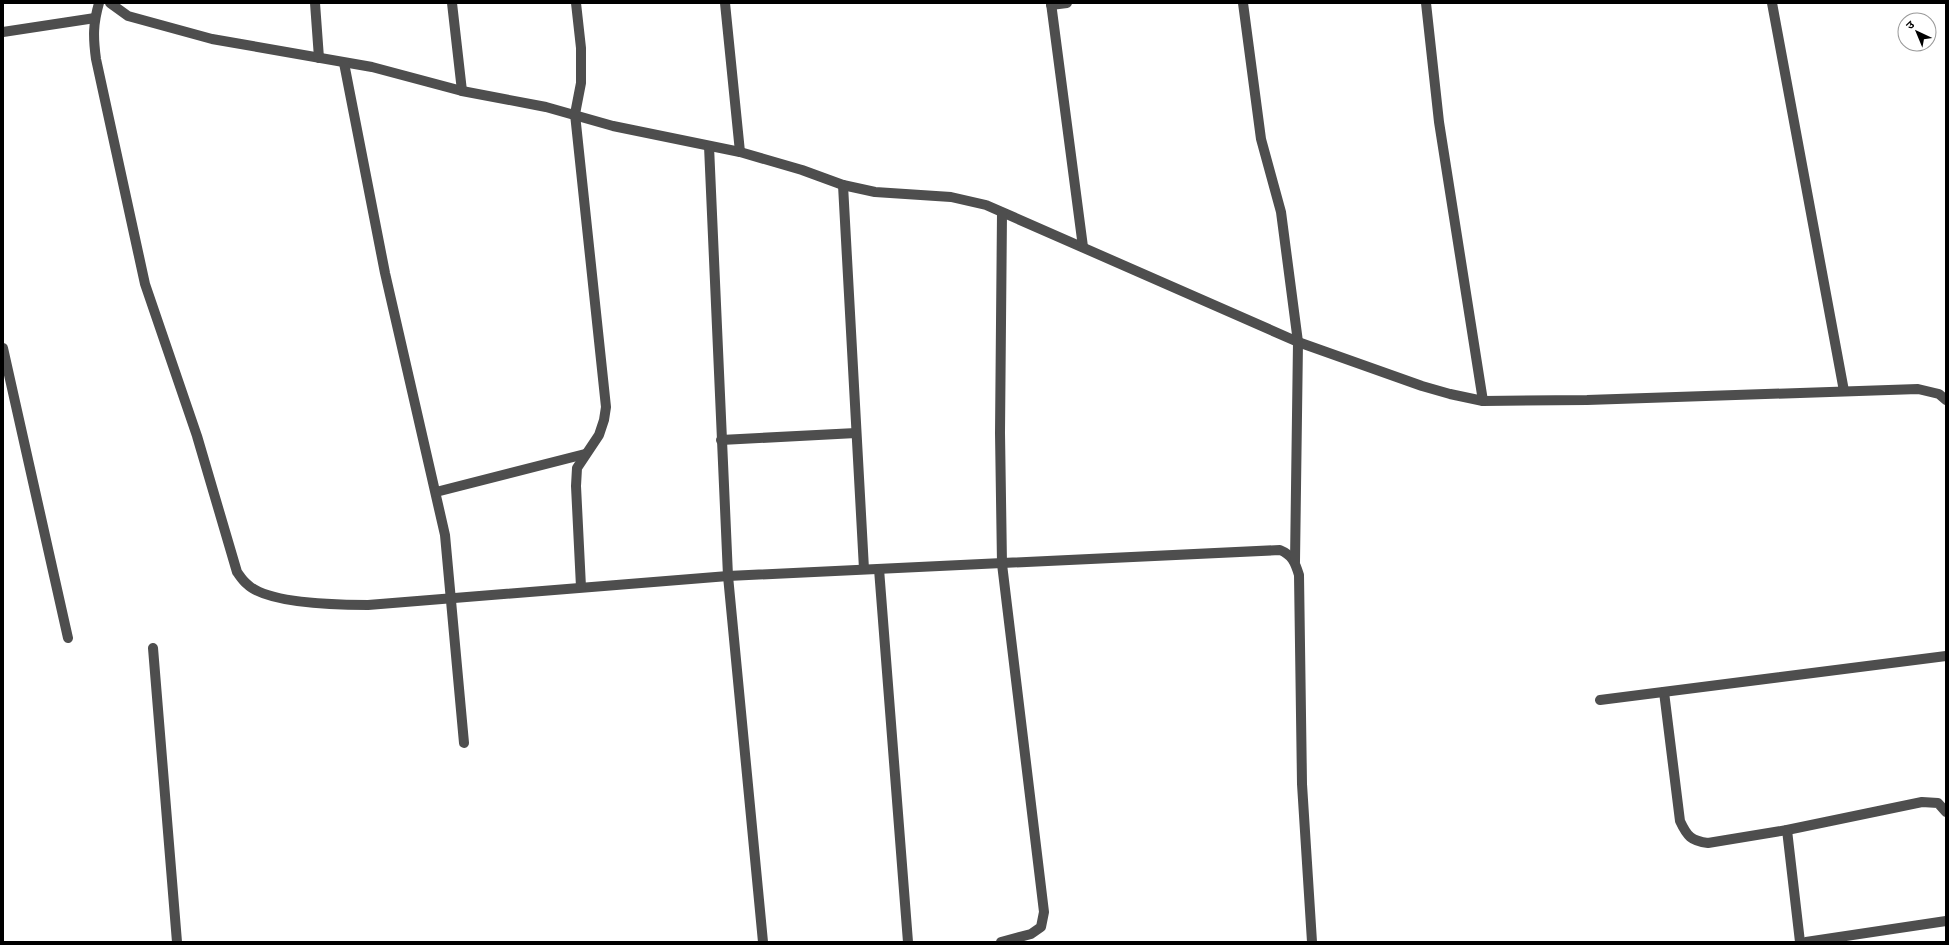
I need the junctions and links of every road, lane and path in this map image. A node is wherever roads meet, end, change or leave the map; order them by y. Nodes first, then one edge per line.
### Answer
1 (100, 3) edge
2 (110, 3) edge
3 (315, 3) edge
4 (452, 3) edge
5 (576, 3) edge
6 (725, 3) edge
7 (1067, 3) edge
8 (1243, 3) edge
9 (1426, 3) edge
10 (1772, 3) edge
11 (1051, 4) edge
12 (94, 18) junction
13 (3, 32) edge
14 (319, 58) junction
15 (344, 62) junction
16 (462, 91) junction
17 (575, 114) junction
18 (708, 146) junction
19 (740, 152) junction
20 (843, 185) junction
21 (1002, 213) junction
22 (1083, 247) junction
23 (1298, 342) junction
24 (3, 348) edge
25 (1844, 391) junction
26 (1946, 400) edge
27 (1483, 401) junction
28 (856, 433) junction
29 (721, 440) junction
30 (585, 454) junction
31 (436, 492) junction
32 (1295, 562) junction
33 (1002, 564) junction
34 (879, 569) junction
35 (864, 570) junction
36 (728, 576) junction
37 (581, 587) junction
38 (450, 598) junction
39 (68, 638) dead end
40 (153, 648) dead end
41 (1946, 656) edge
42 (1664, 692) junction
43 (1600, 700) dead end
44 (464, 743) dead end
45 (1946, 812) edge
46 (1787, 830) junction
47 (1946, 921) edge
48 (177, 942) edge
49 (763, 942) edge
50 (908, 942) edge
51 (1001, 942) edge
52 (1312, 942) edge
53 (1800, 942) edge
54 (1806, 942) edge

1 - 12 street
2 - 14 street
3 - 14 street
4 - 16 street
5 - 17 street
6 - 19 street
7 - 11 street
8 - 23 street
9 - 27 street
10 - 25 street
11 - 22 street
12 - 13 street
12 - 38 street
14 - 15 street
15 - 16 street
15 - 31 street
16 - 17 street
17 - 18 street
17 - 30 street
18 - 19 street
18 - 29 street
19 - 20 street
20 - 21 street
20 - 28 street
21 - 22 street
21 - 33 street
22 - 23 street
23 - 27 street
23 - 32 street
24 - 39 street
25 - 26 street
25 - 27 street
28 - 29 street
28 - 35 street
29 - 36 street
30 - 31 street
30 - 37 street
31 - 38 street
32 - 33 street
32 - 52 street
33 - 34 street
33 - 51 street
34 - 35 street
34 - 50 street
35 - 36 street
36 - 37 street
36 - 49 street
37 - 38 street
38 - 44 street
40 - 48 street
41 - 42 street
42 - 43 street
42 - 46 street
45 - 46 street
46 - 53 street
47 - 54 street

